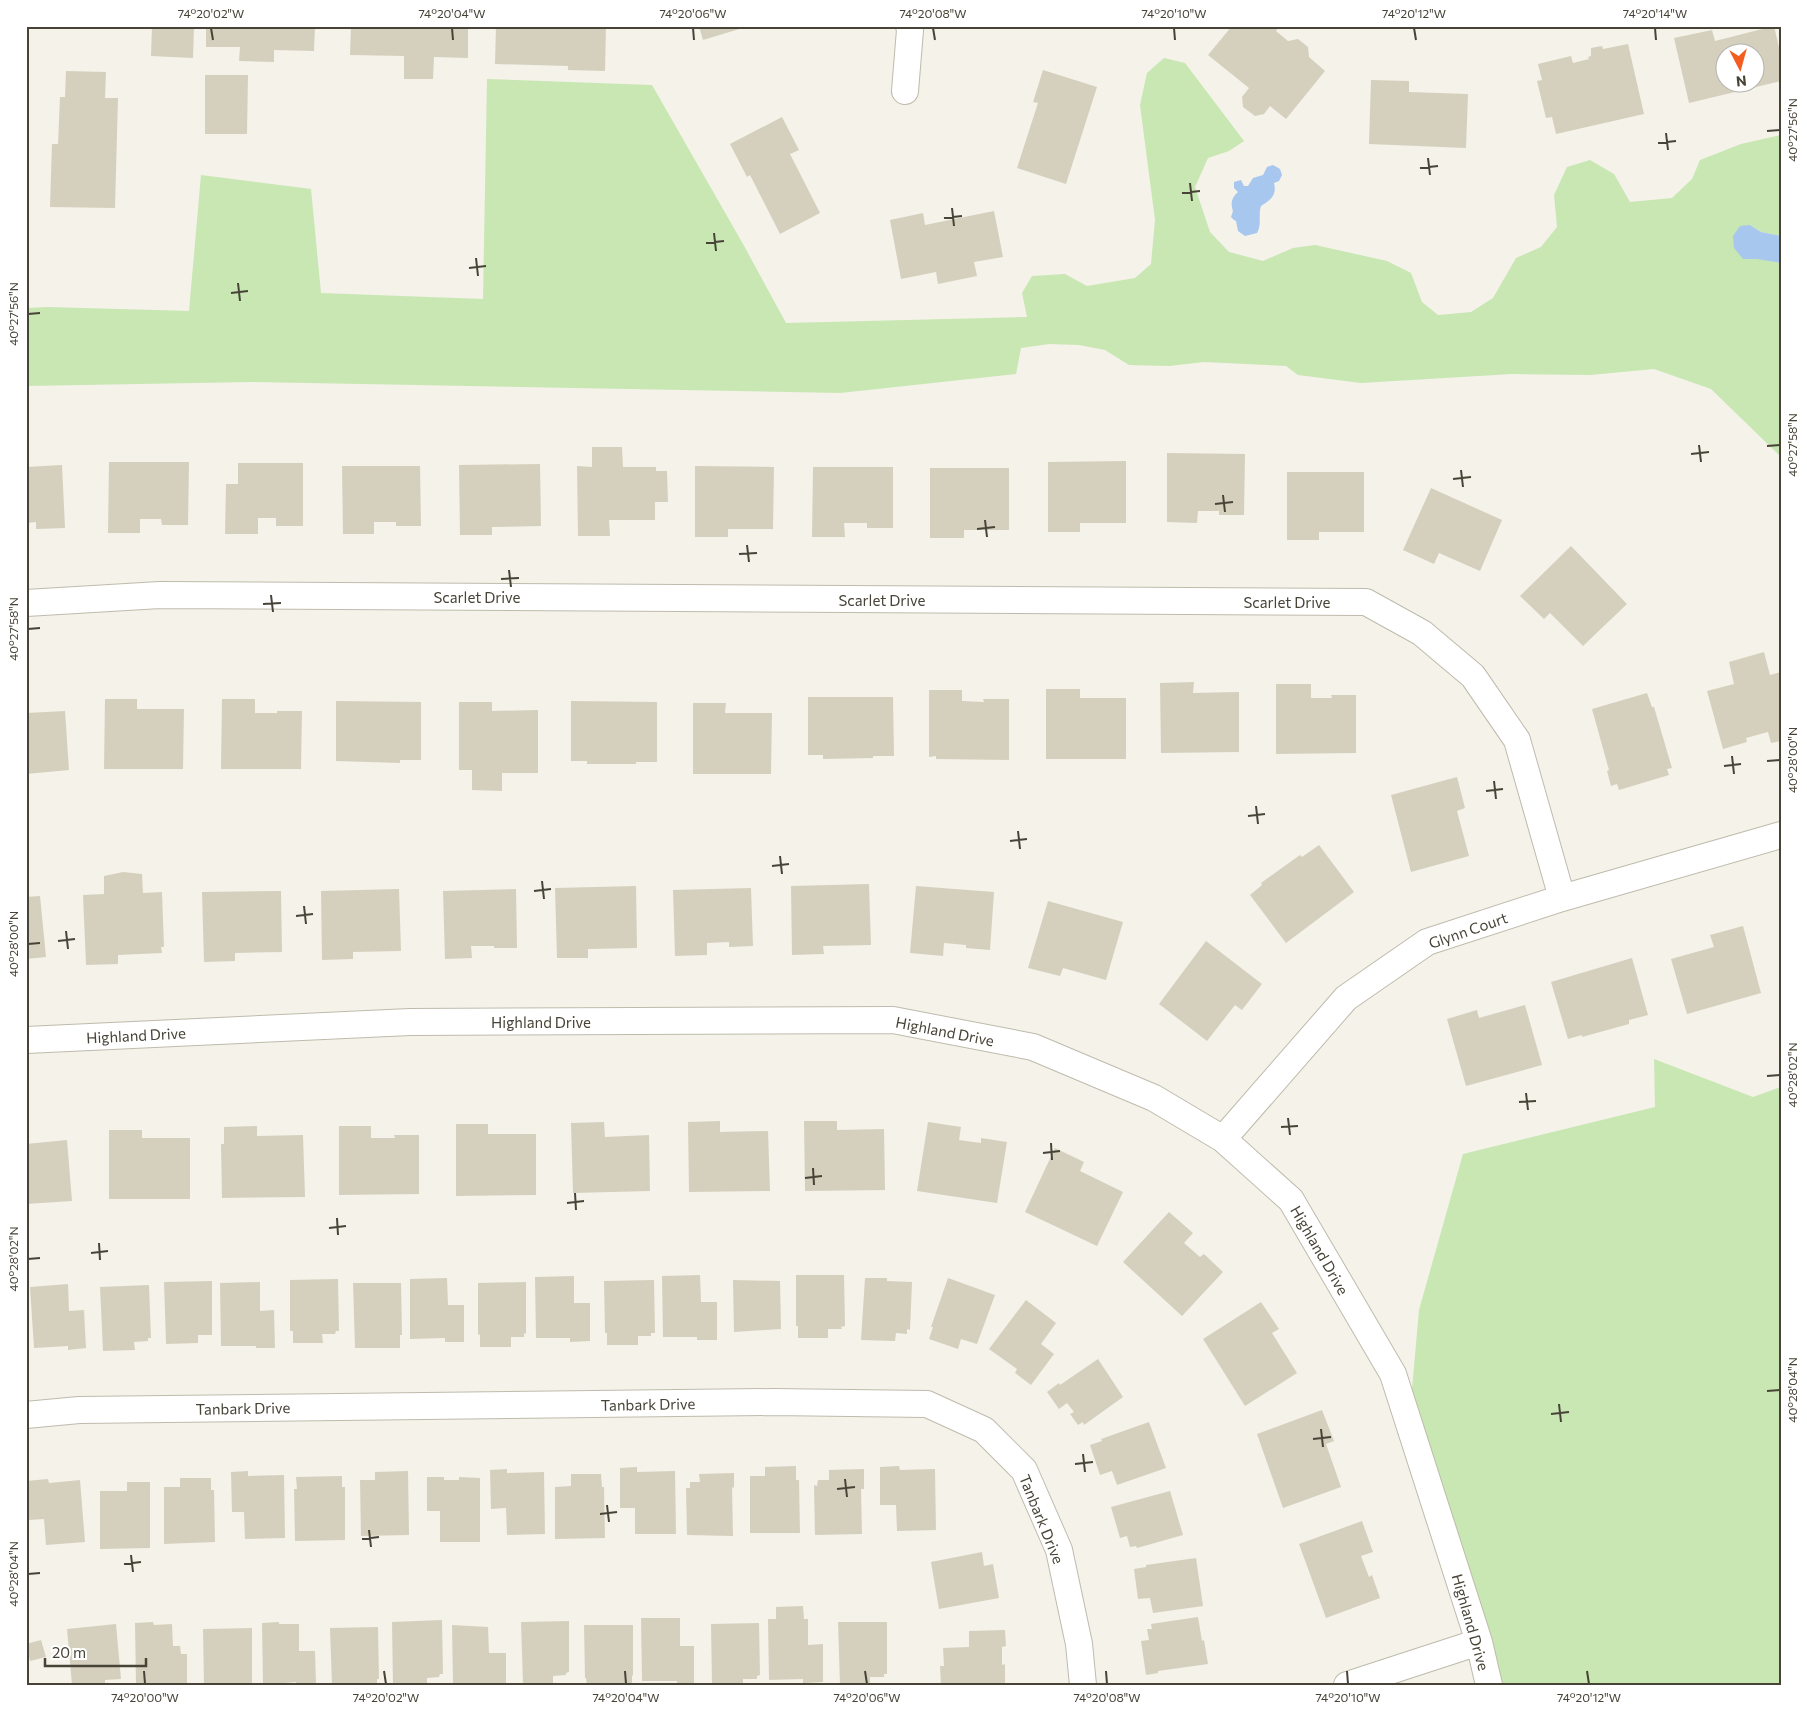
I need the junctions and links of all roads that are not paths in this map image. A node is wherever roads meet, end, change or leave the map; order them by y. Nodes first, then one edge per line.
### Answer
1 (909, 26) edge
2 (906, 90) dead end
3 (26, 603) edge
4 (1781, 835) edge
5 (1562, 898) junction
6 (26, 1040) edge
7 (1223, 1139) junction
8 (26, 1415) edge
9 (1480, 1642) junction
10 (1083, 1685) edge
11 (1347, 1685) edge
12 (1489, 1685) edge

1 - 2 street
3 - 5 street, Scarlet Drive
4 - 5 street, Glynn Court
5 - 7 street, Glynn Court
6 - 7 street, Highland Drive
7 - 9 street, Highland Drive
8 - 10 street, Tanbark Drive
9 - 11 street
9 - 12 street, Highland Drive

